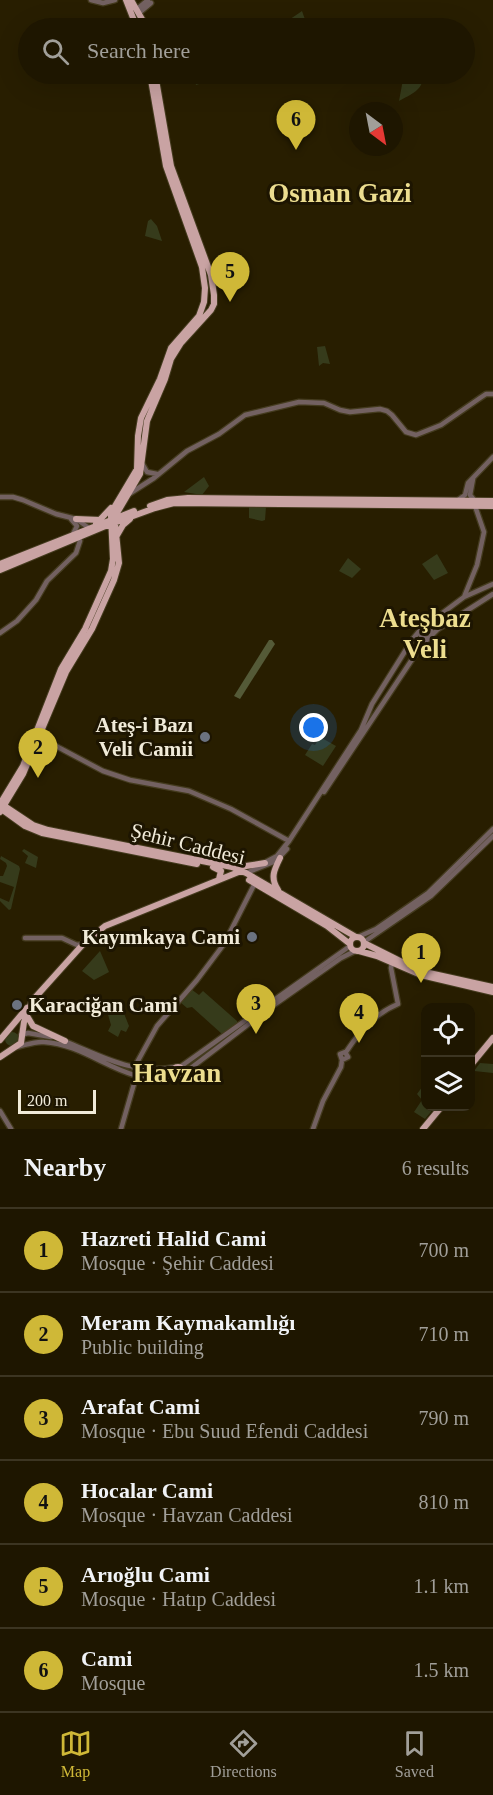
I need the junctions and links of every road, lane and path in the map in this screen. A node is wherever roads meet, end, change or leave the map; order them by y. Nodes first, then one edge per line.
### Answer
1 (91, 0) edge
2 (115, 0) edge
3 (126, 0) edge
4 (132, 0) edge
5 (150, 2) edge
6 (138, 11) junction
7 (134, 18) joint
8 (141, 18) edge
9 (152, 84) edge
10 (157, 84) edge
11 (213, 287) junction
12 (205, 288) junction
13 (204, 301) junction
14 (214, 301) junction
15 (211, 310) junction
16 (493, 394) edge
17 (493, 457) edge
18 (143, 465) junction
19 (160, 473) junction
20 (474, 476) junction
21 (135, 479) junction
22 (0, 497) edge
23 (122, 500) junction
24 (456, 501) junction
25 (493, 501) edge
26 (475, 503) junction
27 (493, 506) edge
28 (132, 514) junction
29 (72, 519) junction
30 (100, 520) junction
31 (113, 521) junction
32 (92, 529) junction
33 (73, 535) junction
34 (114, 539) junction
35 (80, 541) dead end
36 (0, 564) edge
37 (0, 570) edge
38 (493, 584) edge
39 (487, 586) junction
40 (493, 594) edge
41 (464, 597) junction
42 (465, 611) junction
43 (0, 633) edge
44 (42, 730) junction
45 (54, 745) junction
46 (34, 752) junction
47 (12, 795) junction
48 (1, 808) edge
49 (16, 816) junction
50 (493, 829) edge
51 (493, 836) edge
52 (289, 841) junction
53 (280, 858) junction
54 (265, 863) junction
55 (214, 865) junction
56 (241, 873) junction
57 (219, 880) junction
58 (255, 883) junction
59 (208, 885) junction
60 (280, 893) junction
61 (360, 940) junction
62 (83, 944) junction
63 (354, 948) junction
64 (76, 951) junction
65 (392, 963) junction
66 (493, 987) edge
67 (493, 992) edge
68 (32, 1001) junction
69 (27, 1012) junction
70 (4, 1035) edge
71 (21, 1035) junction
72 (493, 1038) edge
73 (65, 1041) junction
74 (493, 1043) edge
75 (16, 1048) junction
76 (0, 1057) edge
77 (475, 1061) edge
78 (475, 1066) edge
79 (134, 1068) junction
80 (180, 1070) junction
81 (136, 1077) junction
82 (176, 1077) joint
83 (0, 1111) edge
84 (434, 1111) edge
85 (439, 1111) edge
86 (11, 1129) edge
87 (122, 1129) edge
88 (313, 1129) edge
89 (418, 1129) edge
90 (423, 1129) edge

1 - 2 street
3 - 7 main road
4 - 6 main road
5 - 6 street
6 - 7 main road
6 - 8 main road
9 - 12 main road
10 - 11 main road
11 - 12 main road
11 - 14 main road
12 - 13 main road
13 - 14 main road
13 - 15 main road
13 - 21 main road
14 - 15 main road
15 - 18 main road
16 - 19 street
17 - 20 street
18 - 19 street
18 - 21 main road
19 - 23 street
20 - 24 street
20 - 26 street
21 - 23 main road
22 - 29 street
23 - 28 main road
23 - 30 main road
23 - 31 main road
24 - 26 main road
24 - 28 main road
25 - 26 main road
26 - 27 main road
26 - 28 main road
26 - 41 street
28 - 31 main road
28 - 34 main road
29 - 30 main road
29 - 32 street
29 - 33 street
30 - 32 main road
31 - 32 main road
31 - 34 main road
32 - 33 main road
32 - 34 main road
32 - 37 main road
33 - 36 main road
34 - 44 main road
34 - 48 main road
35 - 43 street
38 - 39 street
39 - 41 street
39 - 42 street
40 - 42 street
41 - 52 street
42 - 53 street
44 - 45 street
44 - 46 main road
45 - 46 street
45 - 52 street
46 - 47 main road
47 - 48 main road
47 - 49 main road
48 - 49 main road, Şehir Caddesi
49 - 55 main road, Şehir Caddesi
50 - 61 street
51 - 61 street
52 - 54 street
53 - 56 street
53 - 60 main road
54 - 55 main road
54 - 56 street
55 - 56 main road, Şehir Caddesi
55 - 57 main road
56 - 57 main road
56 - 58 main road, Şehir Caddesi
56 - 59 main road
56 - 60 main road, Şehir Caddesi
57 - 59 main road
58 - 63 main road, Şehir Caddesi
58 - 79 street
59 - 62 main road
60 - 61 main road, Şehir Caddesi
61 - 63 main road
61 - 63 main road
61 - 66 main road, Şehir Caddesi
62 - 64 main road
62 - 64 street
63 - 65 main road, Şehir Caddesi
63 - 80 street
64 - 68 main road
65 - 67 main road, Şehir Caddesi
65 - 88 street
68 - 69 main road
68 - 70 main road
69 - 71 main road
69 - 73 main road
70 - 71 main road
70 - 75 main road
71 - 73 street
71 - 75 main road
72 - 77 main road
73 - 79 street
74 - 78 main road
75 - 76 main road
75 - 81 street
79 - 80 street
80 - 82 main road
81 - 82 street
81 - 87 street
83 - 86 street
84 - 89 main road
85 - 90 main road

